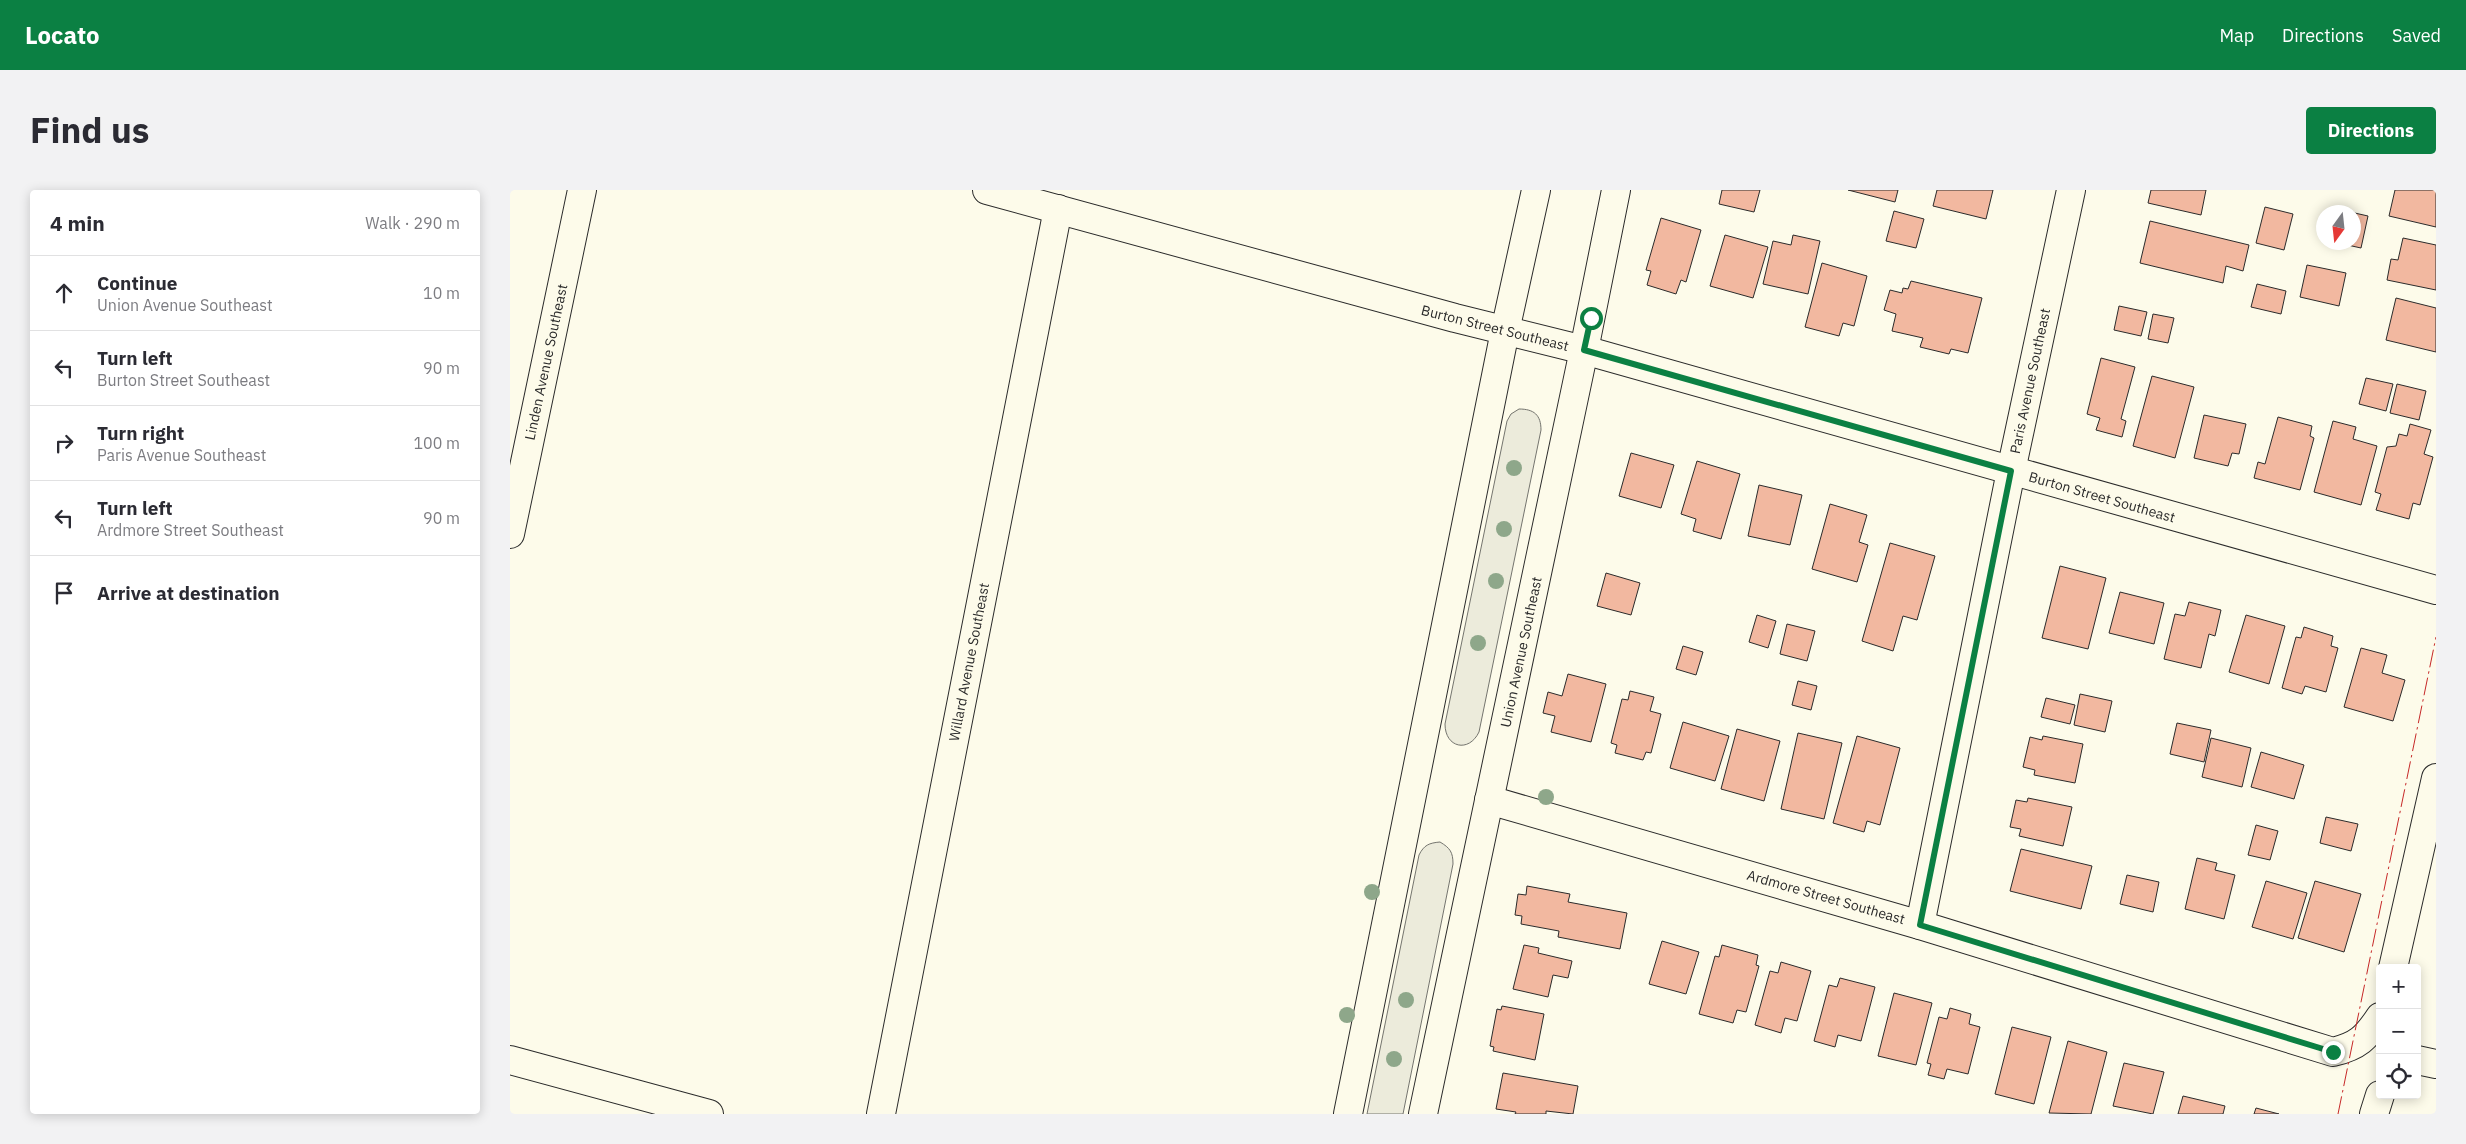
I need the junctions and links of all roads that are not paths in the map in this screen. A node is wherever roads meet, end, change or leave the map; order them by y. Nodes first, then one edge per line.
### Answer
1 (582, 190) edge
2 (987, 190) edge
3 (1536, 190) edge
4 (1616, 190) edge
5 (2071, 190) edge
6 (1058, 209) junction
7 (1505, 331) junction
8 (1584, 350) junction
9 (2011, 471) junction
10 (511, 523) edge
11 (2436, 590) edge
12 (2436, 778) edge
13 (1489, 800) junction
14 (1920, 925) junction
15 (2394, 964) edge
16 (2376, 1023) edge
17 (510, 1060) edge
18 (709, 1114) edge
19 (881, 1114) edge
20 (1348, 1114) edge
21 (1423, 1114) edge

1 - 10 street, Linden Avenue Southeast
2 - 6 street, Burton Street Southeast
3 - 7 street
4 - 8 street, Union Avenue Southeast
5 - 9 street, Paris Avenue Southeast
6 - 7 street, Burton Street Southeast
6 - 19 street, Willard Avenue Southeast
7 - 8 street, Burton Street Southeast
7 - 20 street
8 - 9 street, Burton Street Southeast
8 - 13 street, Union Avenue Southeast
9 - 11 street, Burton Street Southeast
9 - 14 street, Paris Avenue Southeast
12 - 15 street
13 - 14 street, Ardmore Street Southeast
13 - 21 street, Union Avenue Southeast
14 - 16 street, Ardmore Street Southeast
17 - 18 street

